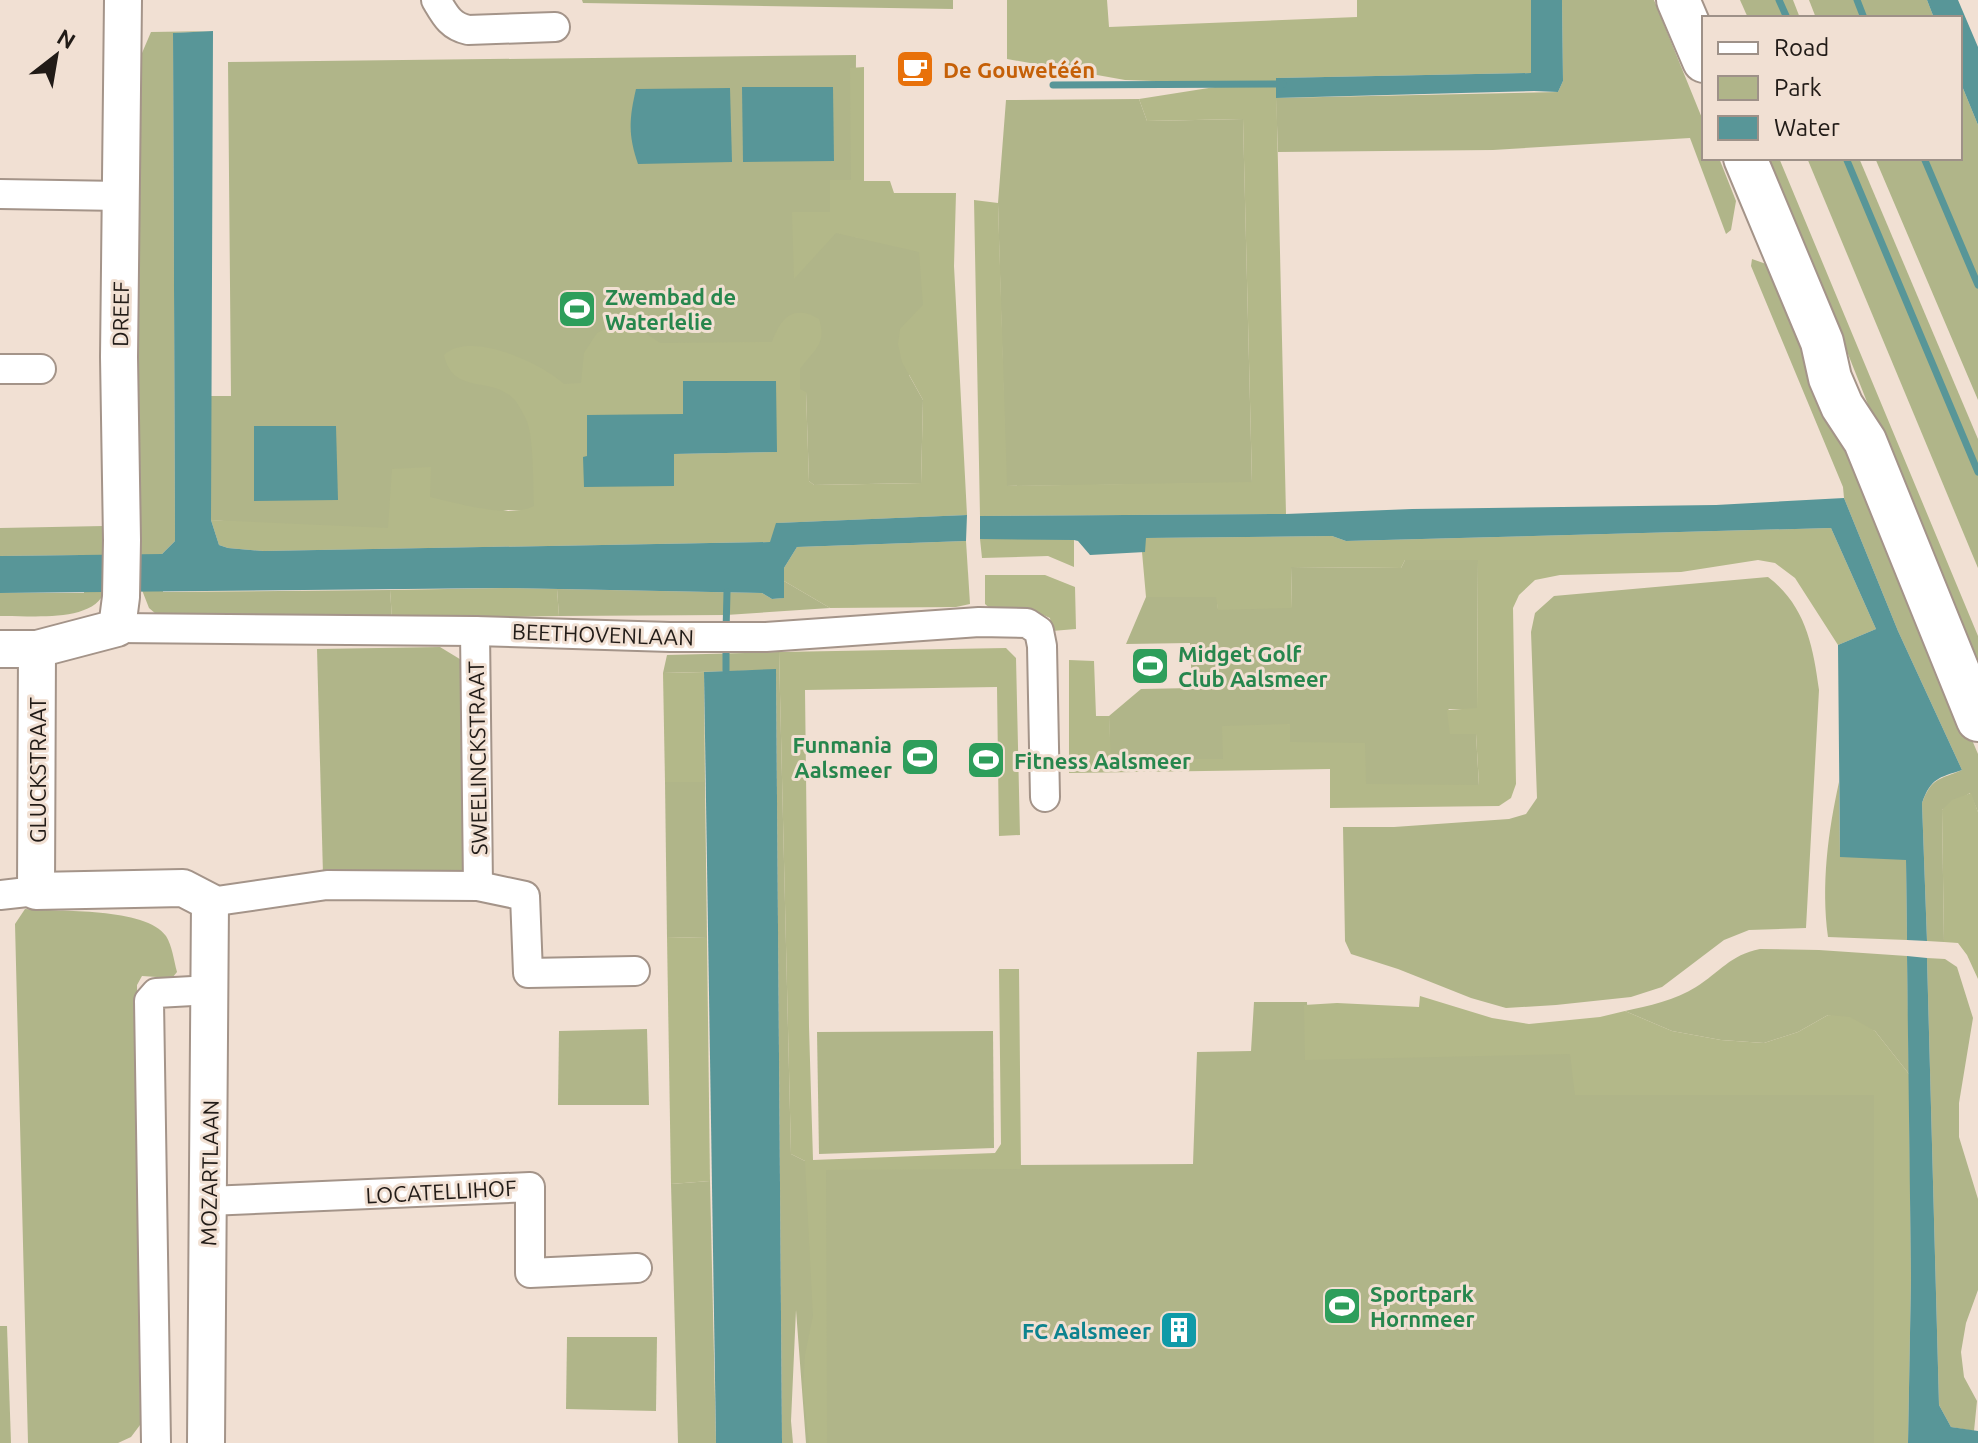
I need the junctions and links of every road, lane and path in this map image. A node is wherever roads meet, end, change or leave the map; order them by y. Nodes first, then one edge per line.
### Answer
1 (123, 0) edge
2 (436, 0) edge
3 (1678, 0) edge
4 (555, 27) dead end
5 (1702, 56) edge
6 (1746, 160) edge
7 (0, 194) edge
8 (121, 196) junction
9 (0, 369) edge
10 (41, 369) dead end
11 (119, 612) junction
12 (475, 631) junction
13 (0, 649) edge
14 (37, 649) junction
15 (1978, 720) edge
16 (1045, 797) dead end
17 (478, 886) junction
18 (36, 891) junction
19 (0, 895) edge
20 (210, 902) junction
21 (635, 971) dead end
22 (211, 990) junction
23 (208, 1201) junction
24 (637, 1268) dead end
25 (156, 1443) edge
26 (206, 1443) edge

1 - 8 street, DREEF
2 - 4 street
3 - 5 main road
6 - 15 main road
7 - 8 street
8 - 11 street, DREEF
9 - 10 street
11 - 12 street, BEETHOVENLAAN
11 - 14 street, BEETHOVENLAAN
12 - 16 street, BEETHOVENLAAN
12 - 17 street, SWEELINCKSTRAAT
13 - 14 street, BEETHOVENLAAN
14 - 18 street, GLUCKSTRAAT
17 - 20 street, SWEELINCKSTRAAT
17 - 21 street, SWEELINCKSTRAAT
18 - 19 street, SWEELINCKSTRAAT
18 - 20 street, SWEELINCKSTRAAT
20 - 22 street, MOZARTLAAN
22 - 23 street, MOZARTLAAN
22 - 25 street
23 - 24 street, LOCATELLIHOF
23 - 26 street, MOZARTLAAN

